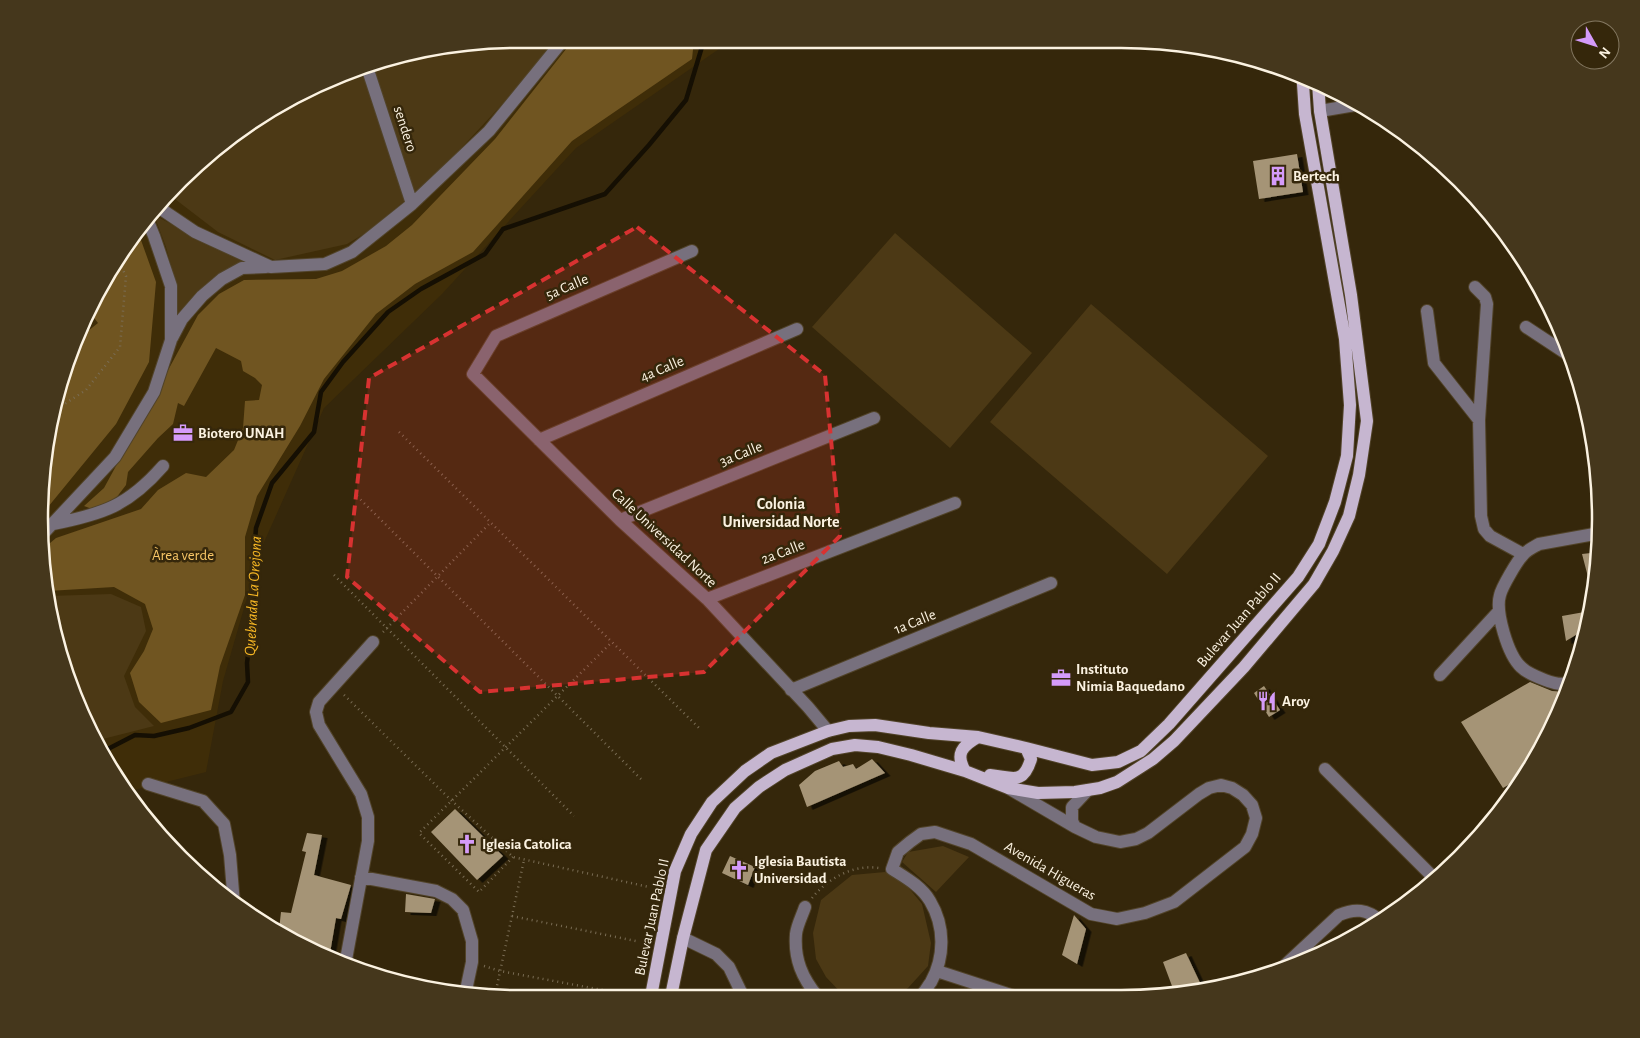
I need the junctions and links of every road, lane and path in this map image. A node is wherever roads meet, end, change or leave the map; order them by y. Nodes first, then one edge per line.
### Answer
1 (557, 48) edge
2 (369, 72) edge
3 (1303, 84) edge
4 (1319, 91) edge
5 (1347, 106) edge
6 (1320, 111) junction
7 (412, 204) junction
8 (163, 211) edge
9 (150, 227) edge
10 (692, 251) dead end
11 (121, 266) edge
12 (271, 267) junction
13 (1475, 287) dead end
14 (1427, 311) dead end
15 (1526, 327) dead end
16 (797, 328) dead end
17 (171, 340) junction
18 (1560, 348) edge
19 (473, 374) joint
20 (62, 406) edge
21 (874, 418) dead end
22 (1479, 420) junction
23 (398, 432) dead end
24 (539, 440) junction
25 (163, 466) dead end
26 (357, 496) dead end
27 (955, 503) dead end
28 (620, 520) junction
29 (490, 522) junction
30 (53, 524) junction
31 (48, 529) edge
32 (1592, 534) edge
33 (1523, 554) junction
34 (334, 575) dead end
35 (437, 577) junction
36 (1050, 583) dead end
37 (706, 599) junction
38 (1499, 611) junction
39 (387, 628) junction
40 (373, 642) joint
41 (612, 642) junction
42 (1440, 674) dead end
43 (1563, 684) edge
44 (334, 686) junction
45 (791, 690) junction
46 (558, 696) junction
47 (699, 728) dead end
48 (828, 731) junction
49 (978, 737) junction
50 (505, 747) junction
51 (1026, 748) junction
52 (1325, 769) dead end
53 (965, 771) junction
54 (981, 777) junction
55 (641, 779) dead end
56 (148, 784) dead end
57 (1008, 788) junction
58 (1088, 790) junction
59 (451, 800) junction
60 (574, 816) dead end
61 (1075, 827) junction
62 (513, 857) junction
63 (524, 860) junction
64 (892, 870) junction
65 (1430, 874) edge
66 (362, 877) junction
67 (649, 887) dead end
68 (233, 894) edge
69 (805, 907) joint
70 (512, 916) junction
71 (1375, 916) edge
72 (683, 938) junction
73 (636, 941) dead end
74 (346, 958) edge
75 (1293, 958) edge
76 (500, 971) junction
77 (937, 971) junction
78 (467, 987) edge
79 (496, 989) edge
80 (602, 990) edge
81 (652, 990) edge
82 (672, 990) edge
83 (740, 990) edge
84 (812, 990) edge
85 (926, 990) edge
86 (995, 990) edge

1 - 7 street
2 - 7 street, sendero
3 - 51 main road, Bulevar Juan Pablo II
4 - 6 main road
5 - 6 street
6 - 58 main road
7 - 12 street
8 - 12 street
9 - 17 street
10 - 19 street, 5a Calle
11 - 20 path
12 - 17 street
13 - 22 street
14 - 22 street
15 - 18 street
16 - 24 street, 4a Calle
17 - 30 street
19 - 24 street, Calle Universidad Norte
21 - 28 street, 3a Calle
22 - 33 street
23 - 29 path
24 - 28 street, Calle Universidad Norte
25 - 30 street
26 - 35 path
27 - 37 street, 2a Calle
28 - 37 street, Calle Universidad Norte
29 - 35 path
29 - 41 path
30 - 31 street
32 - 33 street
33 - 38 street
34 - 39 path
35 - 39 path
35 - 46 path
36 - 45 street, 1a Calle
37 - 45 street, Calle Universidad Norte
38 - 42 street
38 - 43 street
39 - 40 path
39 - 50 path
40 - 44 street
41 - 46 path
41 - 47 path
44 - 59 path
44 - 66 street
45 - 48 street, Calle Universidad Norte
46 - 50 path
46 - 55 path
48 - 49 main road, Bulevar Juan Pablo II
48 - 81 main road, Bulevar Juan Pablo II
49 - 51 main road, Bulevar Juan Pablo II
49 - 53 main road
50 - 59 path
50 - 60 path
51 - 54 main road
52 - 65 street
53 - 54 main road
53 - 72 main road
54 - 57 main road
56 - 68 street
57 - 58 main road
57 - 61 street, Avenida Higueras
58 - 61 street
59 - 62 path
59 - 62 path
61 - 64 street, Avenida Higueras
62 - 63 path
63 - 67 path
63 - 70 path
64 - 69 path
64 - 77 street
66 - 74 street
66 - 78 street
69 - 84 street
70 - 73 path
70 - 76 path
71 - 75 street
72 - 82 main road
72 - 83 street
76 - 79 path
76 - 80 path
77 - 85 street
77 - 86 street

